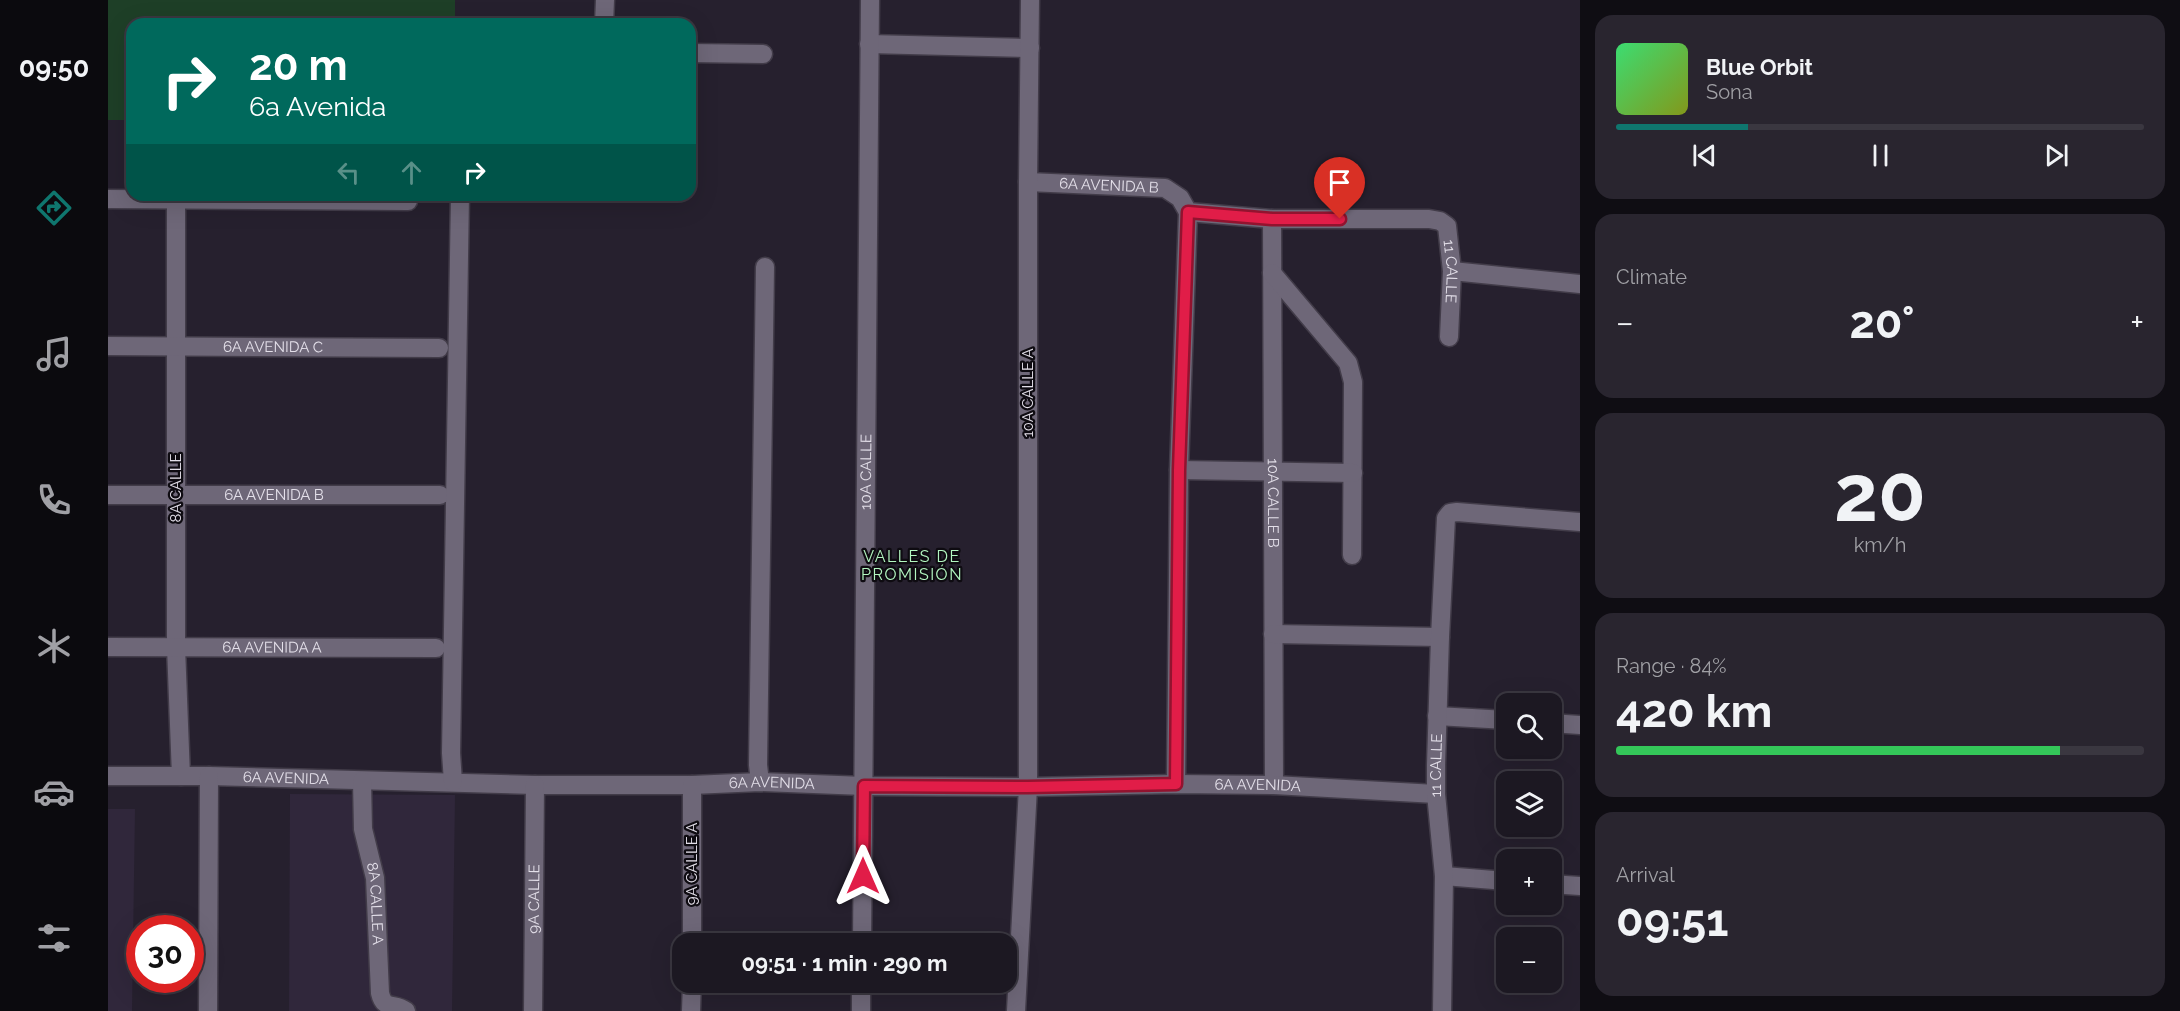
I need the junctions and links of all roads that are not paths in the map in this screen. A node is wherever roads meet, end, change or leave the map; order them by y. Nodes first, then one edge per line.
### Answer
1 (605, 0) edge
2 (870, 0) edge
3 (1030, 0) edge
4 (604, 18) edge
5 (870, 44) junction
6 (1030, 48) junction
7 (696, 53) edge
8 (763, 54) dead end
9 (1028, 182) junction
10 (108, 199) edge
11 (126, 199) edge
12 (176, 201) edge
13 (460, 201) edge
14 (1188, 212) junction
15 (1272, 219) junction
16 (765, 267) dead end
17 (1452, 271) junction
18 (1272, 273) junction
19 (1580, 284) edge
20 (1449, 337) dead end
21 (108, 346) edge
22 (176, 346) junction
23 (439, 348) dead end
24 (1179, 470) junction
25 (1273, 472) junction
26 (1353, 473) junction
27 (108, 495) edge
28 (440, 495) dead end
29 (177, 496) junction
30 (1580, 522) edge
31 (1352, 555) dead end
32 (1273, 634) junction
33 (1440, 637) junction
34 (108, 647) edge
35 (176, 647) junction
36 (436, 648) dead end
37 (1437, 716) junction
38 (1496, 719) edge
39 (1562, 724) edge
40 (1580, 725) edge
41 (108, 776) edge
42 (182, 776) junction
43 (209, 776) junction
44 (362, 781) junction
45 (453, 782) junction
46 (760, 782) junction
47 (535, 784) junction
48 (1176, 784) junction
49 (692, 785) junction
50 (1274, 785) junction
51 (864, 786) junction
52 (1028, 787) junction
53 (1436, 795) junction
54 (1444, 876) junction
55 (1496, 880) edge
56 (1562, 885) edge
57 (1580, 886) edge
58 (692, 933) edge
59 (862, 933) edge
60 (692, 993) edge
61 (861, 993) edge
62 (208, 1011) edge
63 (406, 1011) edge
64 (533, 1011) edge
65 (692, 1011) edge
66 (861, 1011) edge
67 (1016, 1011) edge
68 (1442, 1011) edge

1 - 4 street
2 - 5 street, 10A CALLE
3 - 6 street, 10A CALLE A
5 - 6 street
5 - 51 street, 10A CALLE
6 - 9 street, 10A CALLE A
7 - 8 street
9 - 14 street, 6A AVENIDA B
9 - 52 street, 10A CALLE A
10 - 11 street
12 - 22 street, 8A CALLE
13 - 45 street
14 - 15 street
14 - 24 street
15 - 17 street, 11 CALLE
15 - 18 street, 10A CALLE B
16 - 46 street
17 - 19 street
17 - 20 street, 11 CALLE
18 - 25 street, 10A CALLE B
18 - 26 street
21 - 22 street, 6A AVENIDA C
22 - 23 street, 6A AVENIDA C
22 - 29 street, 8A CALLE
24 - 25 street
24 - 48 street
25 - 26 street
25 - 32 street, 10A CALLE B
26 - 31 street
27 - 29 street, 6A AVENIDA B
28 - 29 street, 6A AVENIDA B
29 - 35 street, 8A CALLE
30 - 33 street, 11 CALLE
32 - 33 street
32 - 50 street, 10A CALLE B
33 - 37 street, 11 CALLE
34 - 35 street, 6A AVENIDA A
35 - 36 street, 6A AVENIDA A
35 - 42 street, 8A CALLE
37 - 38 street
37 - 53 street, 11 CALLE
39 - 40 street
41 - 42 street, 6A AVENIDA
42 - 43 street, 6A AVENIDA
43 - 44 street, 6A AVENIDA
43 - 62 street
44 - 45 street, 6A AVENIDA
44 - 63 street, 8A CALLE A
45 - 47 street, 6A AVENIDA
46 - 49 street, 6A AVENIDA
46 - 51 street, 6A AVENIDA
47 - 49 street, 6A AVENIDA
47 - 64 street, 9A CALLE
48 - 50 street, 6A AVENIDA
48 - 52 street, 6A AVENIDA
49 - 58 street, 9A CALLE A
50 - 53 street, 6A AVENIDA
51 - 52 street, 6A AVENIDA
51 - 59 street, 10A CALLE
52 - 67 street, 10A CALLE A
53 - 54 street, 11 CALLE
54 - 55 street
54 - 68 street, 11 CALLE
56 - 57 street
60 - 65 street
61 - 66 street

